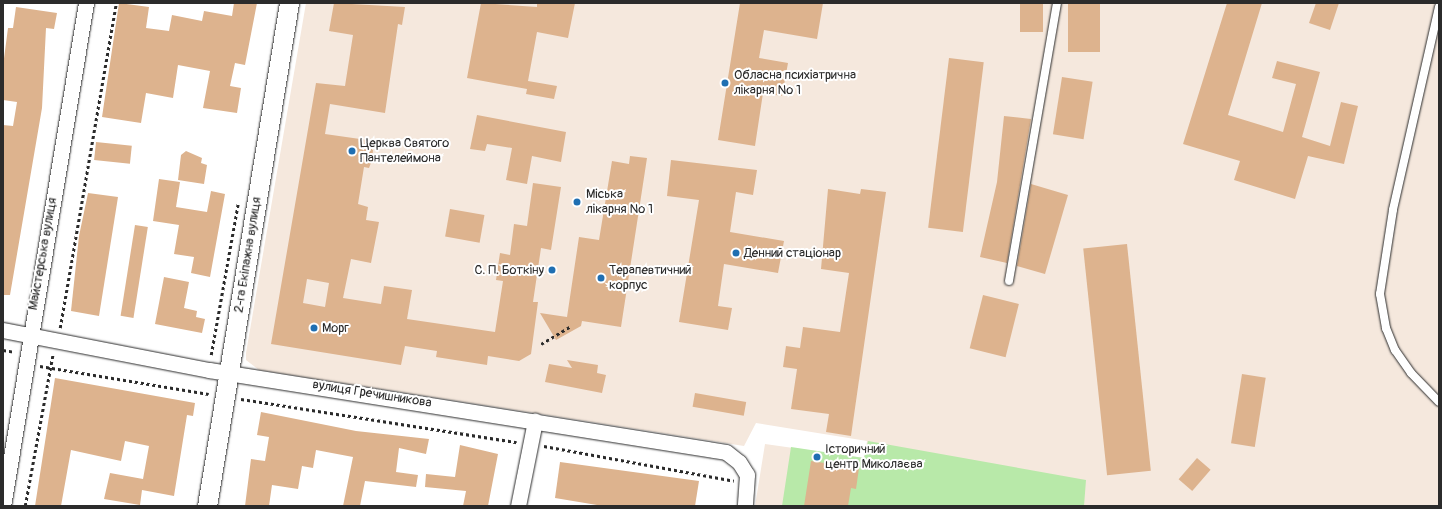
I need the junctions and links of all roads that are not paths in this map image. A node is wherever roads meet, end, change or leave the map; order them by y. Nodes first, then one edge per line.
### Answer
1 (86, 3) edge
2 (289, 3) edge
3 (1057, 3) edge
4 (1439, 7) edge
5 (1008, 281) dead end
6 (3, 330) edge
7 (32, 334) junction
8 (230, 373) junction
9 (1439, 402) edge
10 (535, 421) junction
11 (3, 506) edge
12 (207, 506) edge
13 (518, 506) edge
14 (744, 506) edge

1 - 7 street, Майстерська вулиця
2 - 8 street, 2-га Екіпажна вулиця
3 - 5 lane
4 - 9 lane
6 - 7 street, вулиця Гречишникова
7 - 8 street, вулиця Гречишникова
7 - 11 street, Майстерська вулиця
8 - 10 street, вулиця Гречишникова
8 - 12 street, 2-га Екіпажна вулиця
10 - 13 street
10 - 14 street, вулиця Гречишникова

